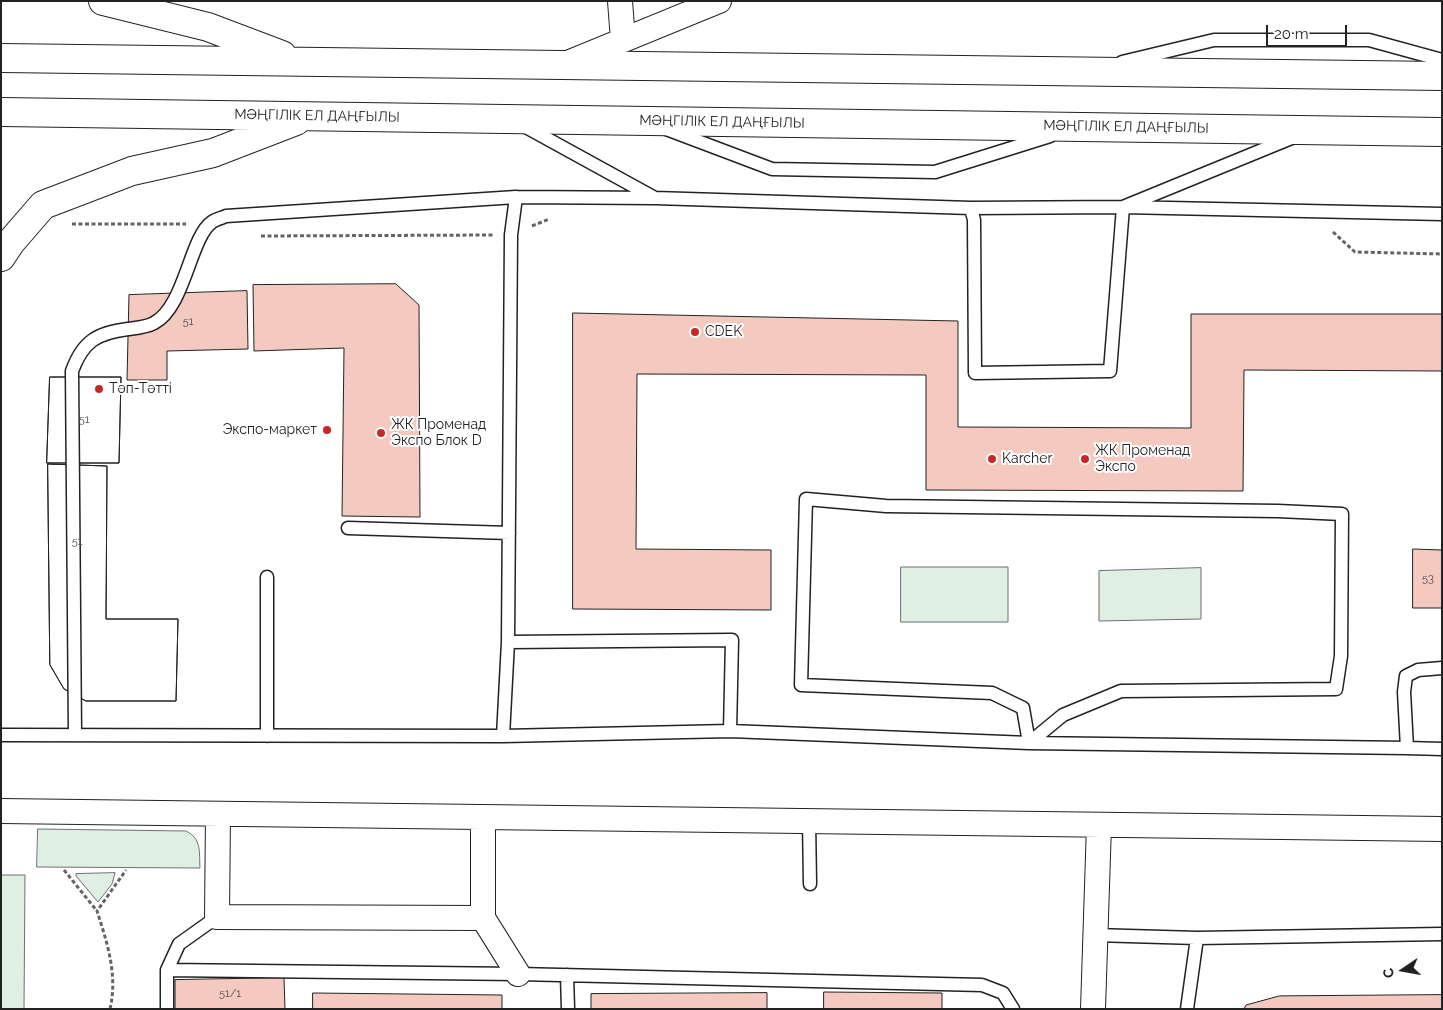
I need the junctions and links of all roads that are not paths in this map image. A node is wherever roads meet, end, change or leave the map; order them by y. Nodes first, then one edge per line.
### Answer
1 (103, 1) edge
2 (620, 1) edge
3 (719, 1) edge
4 (624, 40) junction
5 (1, 58) edge
6 (1442, 60) edge
7 (300, 62) junction
8 (563, 65) junction
9 (1084, 72) junction
10 (1442, 76) edge
11 (1, 112) edge
12 (311, 116) junction
13 (511, 118) junction
14 (642, 120) junction
15 (1080, 126) junction
16 (1312, 130) junction
17 (1442, 132) edge
18 (516, 197) junction
19 (655, 198) junction
20 (1124, 207) junction
21 (971, 208) junction
22 (1442, 214) edge
23 (1, 257) edge
24 (348, 528) dead end
25 (509, 533) junction
26 (268, 578) dead end
27 (508, 642) junction
28 (1442, 668) edge
29 (730, 731) junction
30 (1, 735) edge
31 (75, 735) junction
32 (267, 736) junction
33 (503, 736) junction
34 (1029, 743) junction
35 (1407, 748) junction
36 (1442, 749) edge
37 (1, 811) edge
38 (218, 814) junction
39 (483, 818) junction
40 (809, 821) junction
41 (1099, 825) junction
42 (1442, 829) edge
43 (810, 884) dead end
44 (217, 917) junction
45 (483, 918) junction
46 (1442, 934) edge
47 (1094, 935) junction
48 (1197, 938) junction
49 (167, 970) junction
50 (518, 974) junction
51 (567, 975) junction
52 (166, 1009) edge
53 (568, 1009) edge
54 (1013, 1009) edge
55 (1093, 1009) edge
56 (1187, 1009) edge

1 - 7 main road
2 - 4 street
3 - 4 street
4 - 8 street
5 - 7 main road
6 - 9 lane
7 - 8 main road
8 - 9 main road
9 - 10 main road
11 - 12 main road, МӘҢГІЛІК ЕЛ ДАҢҒЫЛЫ
12 - 13 main road, МӘҢГІЛІК ЕЛ ДАҢҒЫЛЫ
12 - 23 main road
13 - 14 main road, МӘҢГІЛІК ЕЛ ДАҢҒЫЛЫ
13 - 19 lane
14 - 15 main road, МӘҢГІЛІК ЕЛ ДАҢҒЫЛЫ
14 - 15 lane
15 - 16 main road, МӘҢГІЛІК ЕЛ ДАҢҒЫЛЫ
16 - 17 main road, МӘҢГІЛІК ЕЛ ДАҢҒЫЛЫ
16 - 20 lane
18 - 19 lane
18 - 25 lane
18 - 31 lane
19 - 21 lane
20 - 21 lane
20 - 21 lane
20 - 22 lane
24 - 25 lane
25 - 27 lane
26 - 32 lane
27 - 29 lane
27 - 33 lane
28 - 35 lane
29 - 33 lane
29 - 34 lane
30 - 31 lane
31 - 32 lane
32 - 33 lane
34 - 34 lane
34 - 35 lane
35 - 36 lane
37 - 38 street
38 - 39 street
38 - 44 street
39 - 40 street
39 - 45 street
40 - 41 street
40 - 43 lane
41 - 42 street
41 - 47 street
44 - 45 street
44 - 49 lane
45 - 50 street
46 - 48 lane
47 - 48 lane
47 - 55 street
48 - 56 lane
49 - 50 lane
49 - 52 lane
50 - 51 lane
51 - 53 lane
51 - 54 lane

